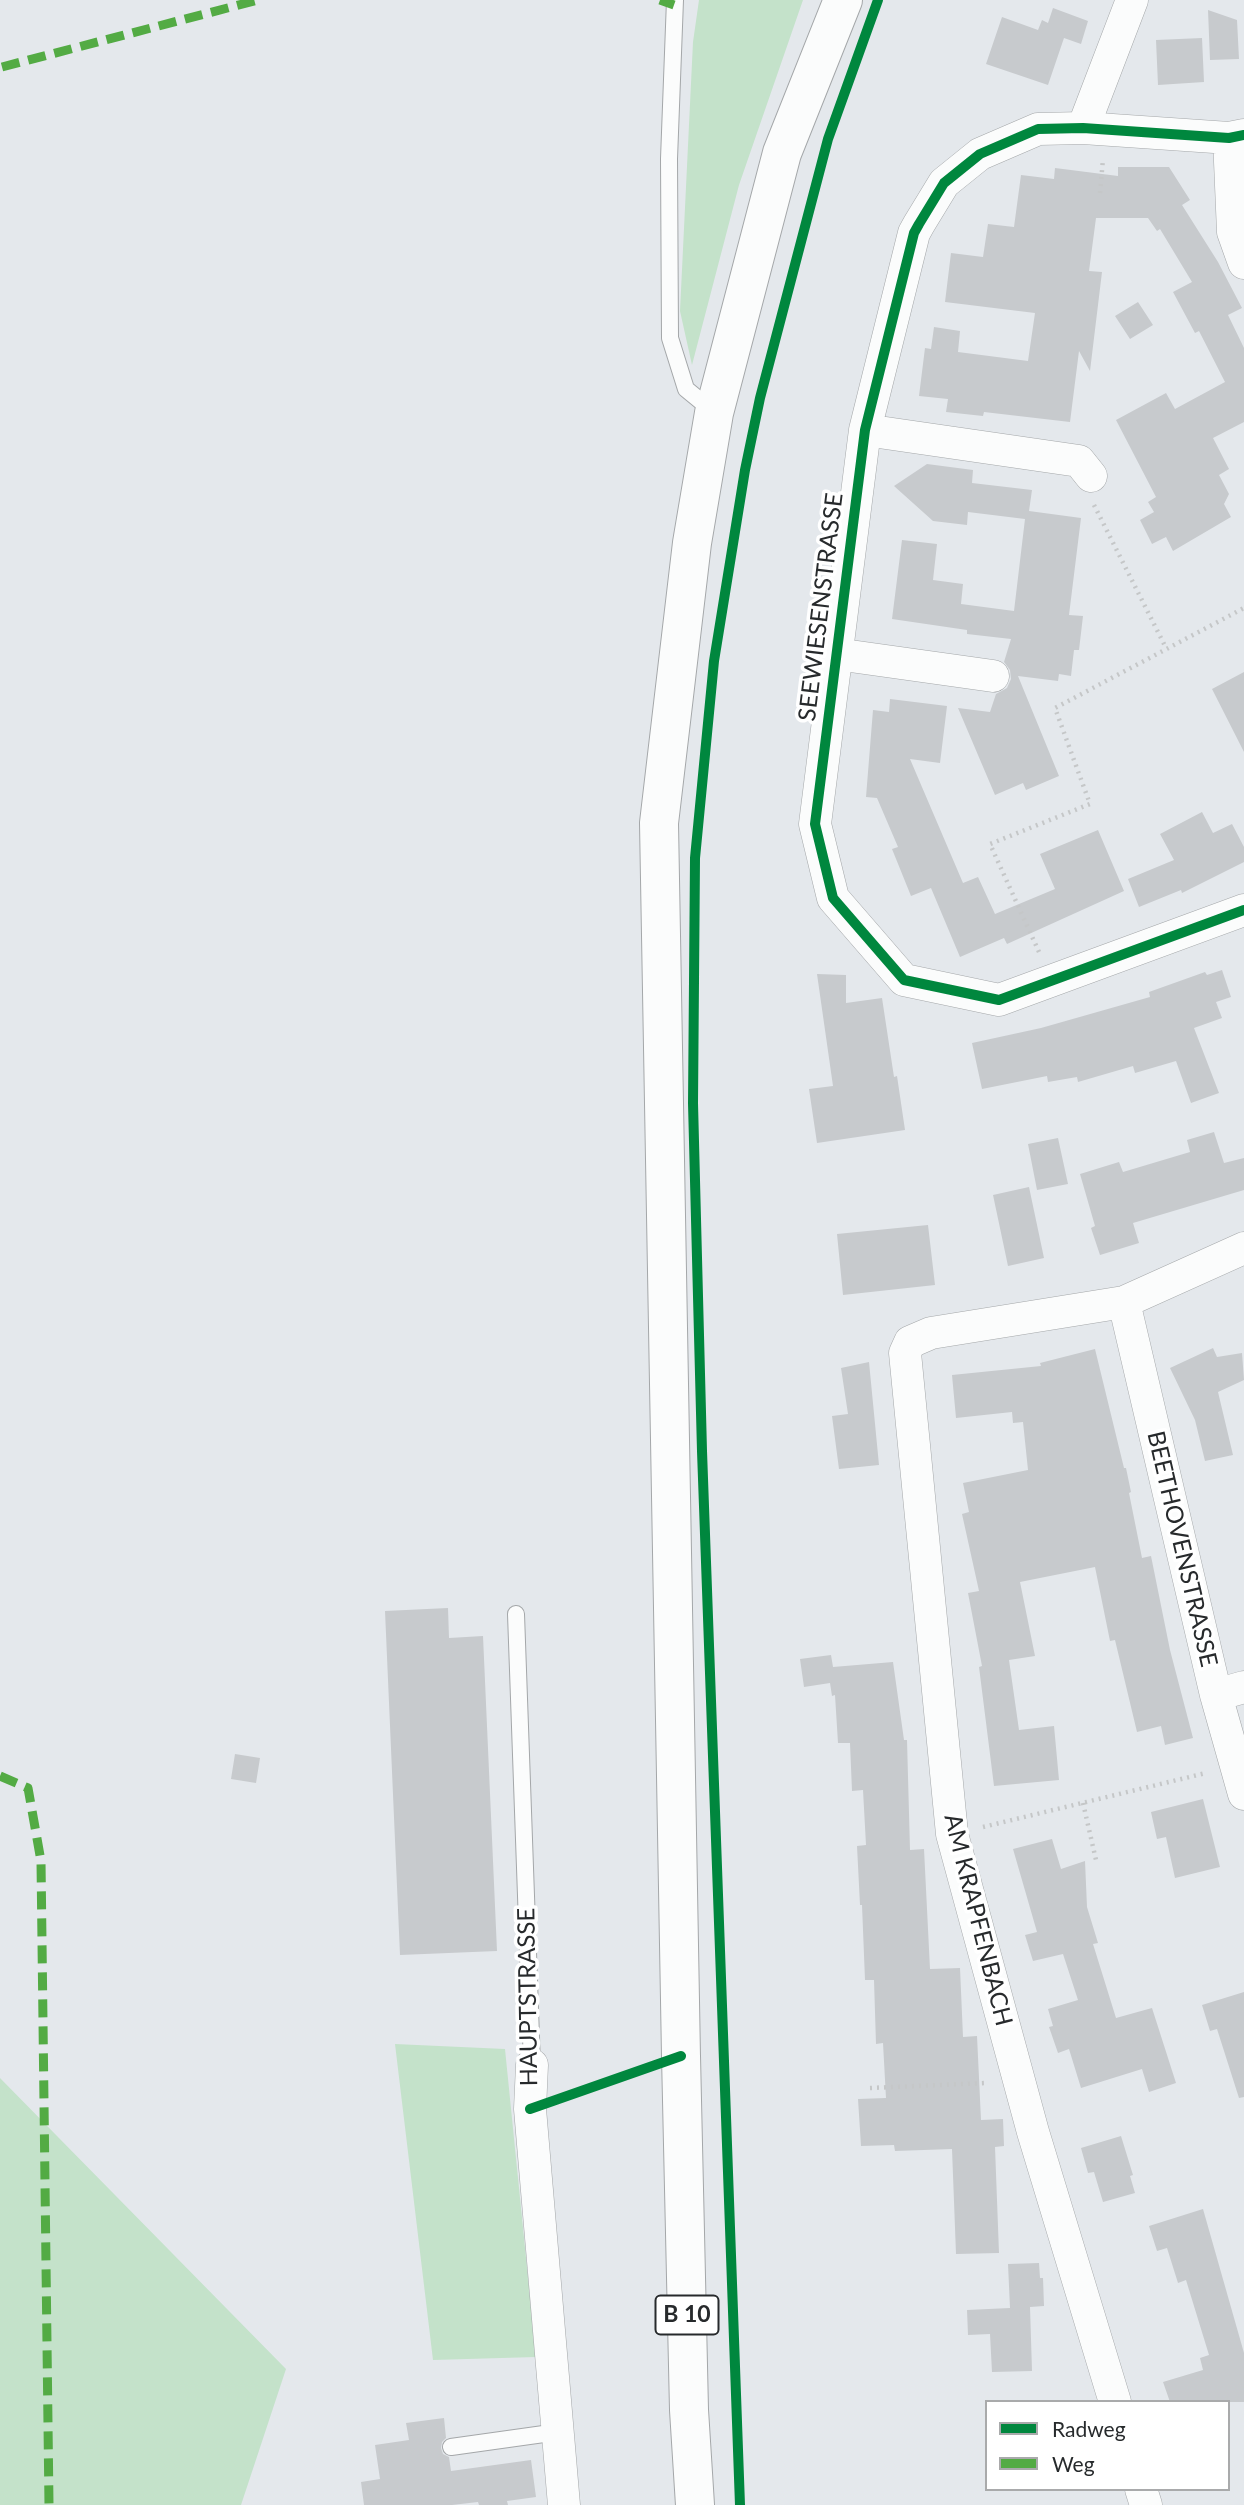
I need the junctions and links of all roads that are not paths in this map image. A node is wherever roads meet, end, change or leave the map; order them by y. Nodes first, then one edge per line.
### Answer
1 (675, 0) edge
2 (843, 0) edge
3 (1132, 0) edge
4 (1083, 128) junction
5 (1236, 137) edge
6 (1244, 263) edge
7 (714, 413) junction
8 (866, 430) junction
9 (1091, 475) road end
10 (836, 654) junction
11 (993, 676) dead end
12 (1244, 910) edge
13 (1244, 1248) edge
14 (1124, 1302) junction
15 (516, 1615) dead end
16 (1230, 1691) edge
17 (1240, 1780) edge
18 (532, 2065) joint
19 (1114, 2400) edge
20 (558, 2432) junction
21 (451, 2446) dead end
22 (564, 2505) edge
23 (695, 2505) edge

1 - 7 lane
2 - 7 main road, B 10
3 - 4 street
4 - 5 street, SEEWIESENSTRASSE
4 - 8 street, SEEWIESENSTRASSE
5 - 6 street, SEEWIESENSTRASSE
7 - 23 main road, B 10
8 - 9 street
8 - 10 street, SEEWIESENSTRASSE
10 - 11 street, SEEWIESENSTRASSE
10 - 12 street, SEEWIESENSTRASSE
13 - 14 street
14 - 16 street, BEETHOVENSTRASSE
14 - 19 street, AM KRAPFENBACH
15 - 18 lane, HAUPTSTRASSE
16 - 17 street, BEETHOVENSTRASSE
18 - 20 street, HAUPTSTRASSE
20 - 21 lane
20 - 22 street, HAUPTSTRASSE

